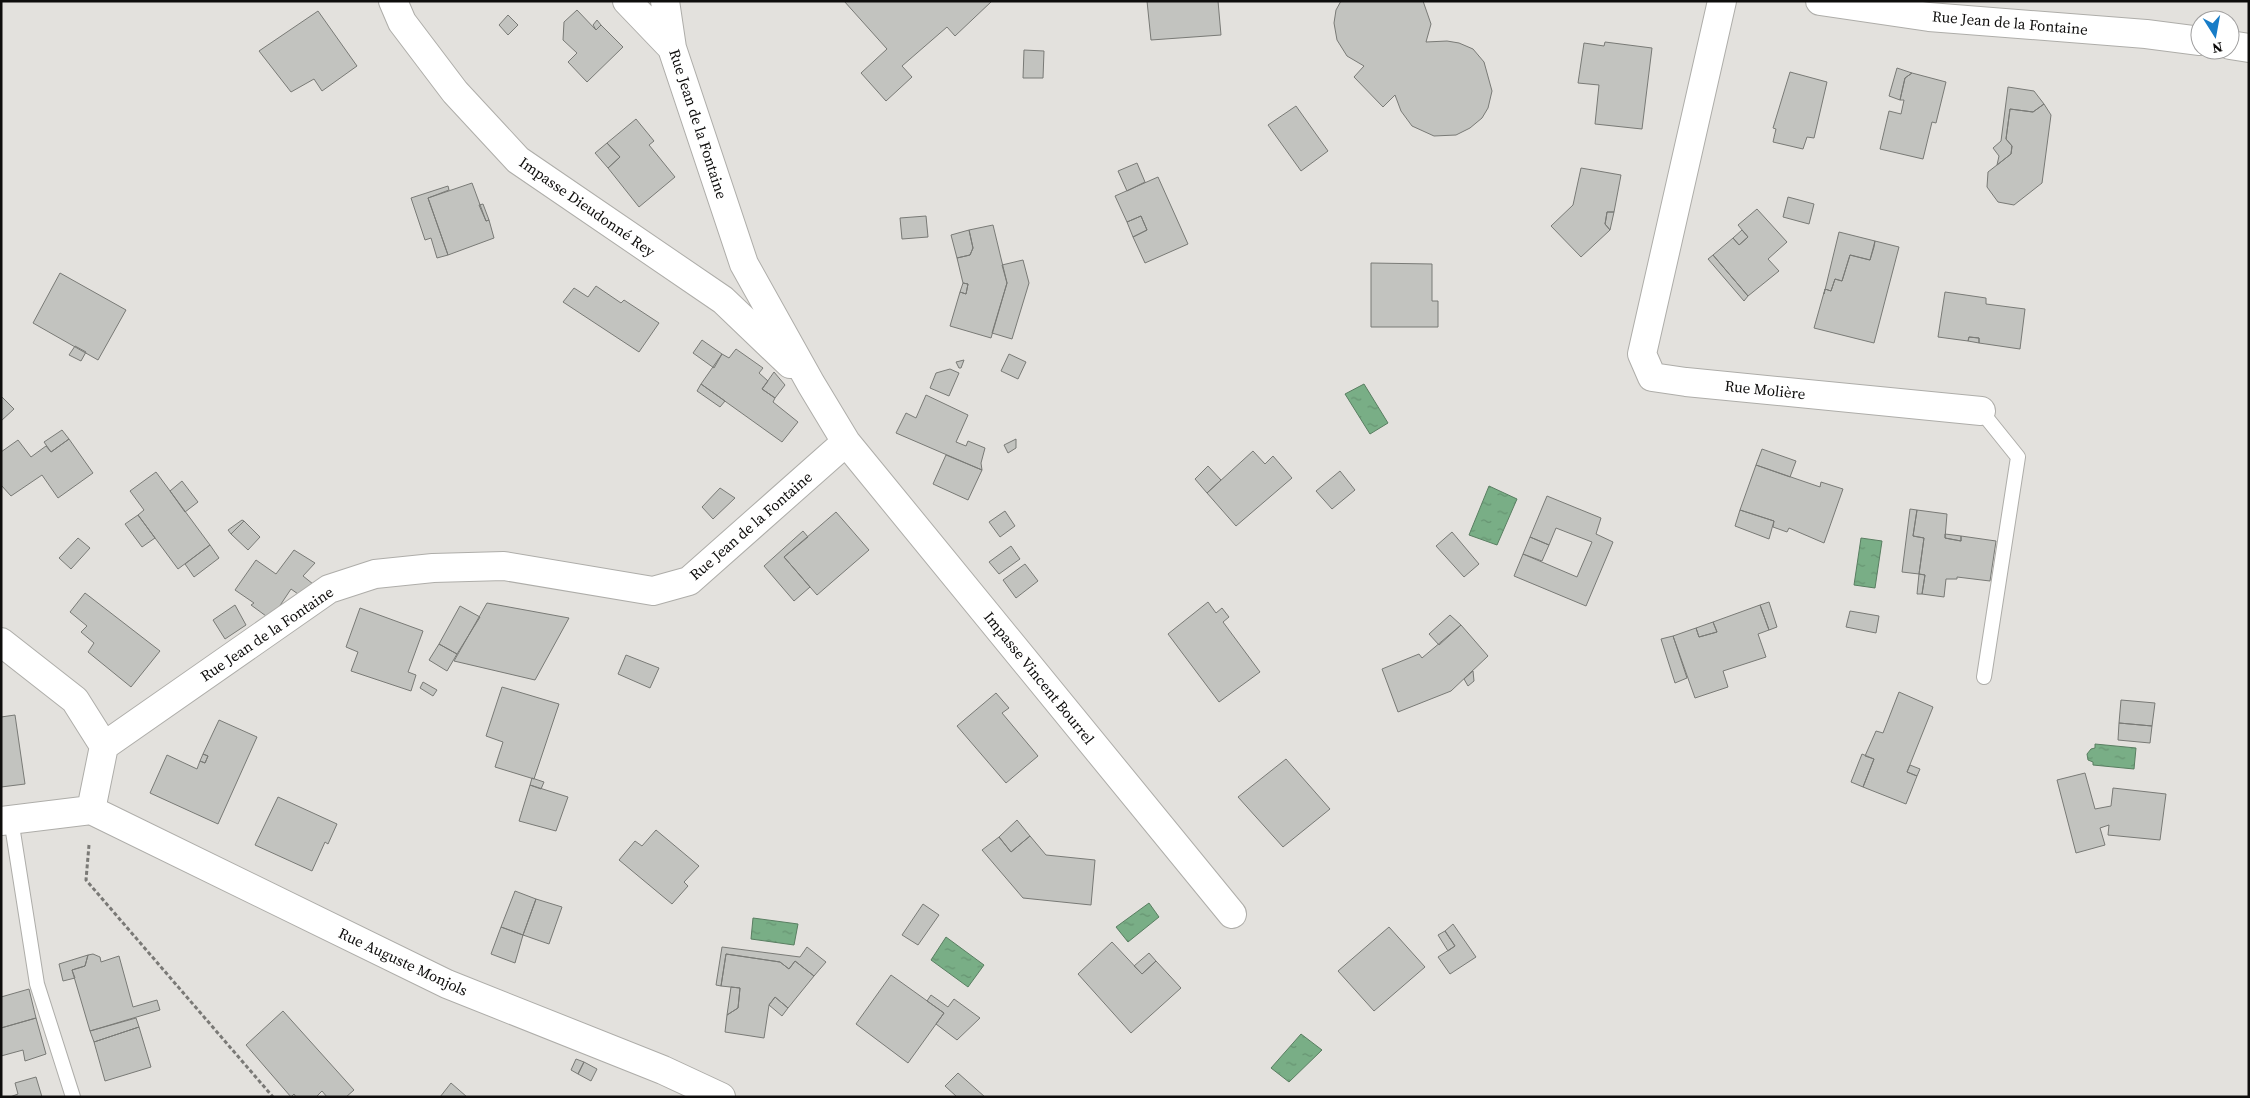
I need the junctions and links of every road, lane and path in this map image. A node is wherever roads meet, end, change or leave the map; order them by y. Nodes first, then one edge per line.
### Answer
1 (393, 1) edge
2 (627, 1) edge
3 (665, 1) edge
4 (1722, 1) edge
5 (1820, 1) edge
6 (2190, 41) edge
7 (672, 48) junction
8 (811, 384) junction
9 (1981, 411) joint
10 (846, 442) junction
11 (1, 642) edge
12 (1984, 677) dead end
13 (104, 746) junction
14 (92, 810) junction
15 (6, 820) edge
16 (1232, 914) dead end
17 (73, 1097) edge
18 (274, 1097) edge
19 (721, 1097) edge

1 - 8 street, Impasse Dieudonné Rey
2 - 7 street
3 - 7 street, Rue Jean de la Fontaine
4 - 9 street, Rue Molière
5 - 6 street, Rue Jean de la Fontaine
7 - 8 street, Rue Jean de la Fontaine
8 - 10 street, Rue Jean de la Fontaine
9 - 12 lane, Rue Molière
10 - 13 street, Rue Jean de la Fontaine
10 - 16 street, Impasse Vincent Bourrel
11 - 13 street
13 - 14 street
14 - 15 street
14 - 18 path
14 - 19 street, Rue Auguste Monjols
15 - 17 lane

